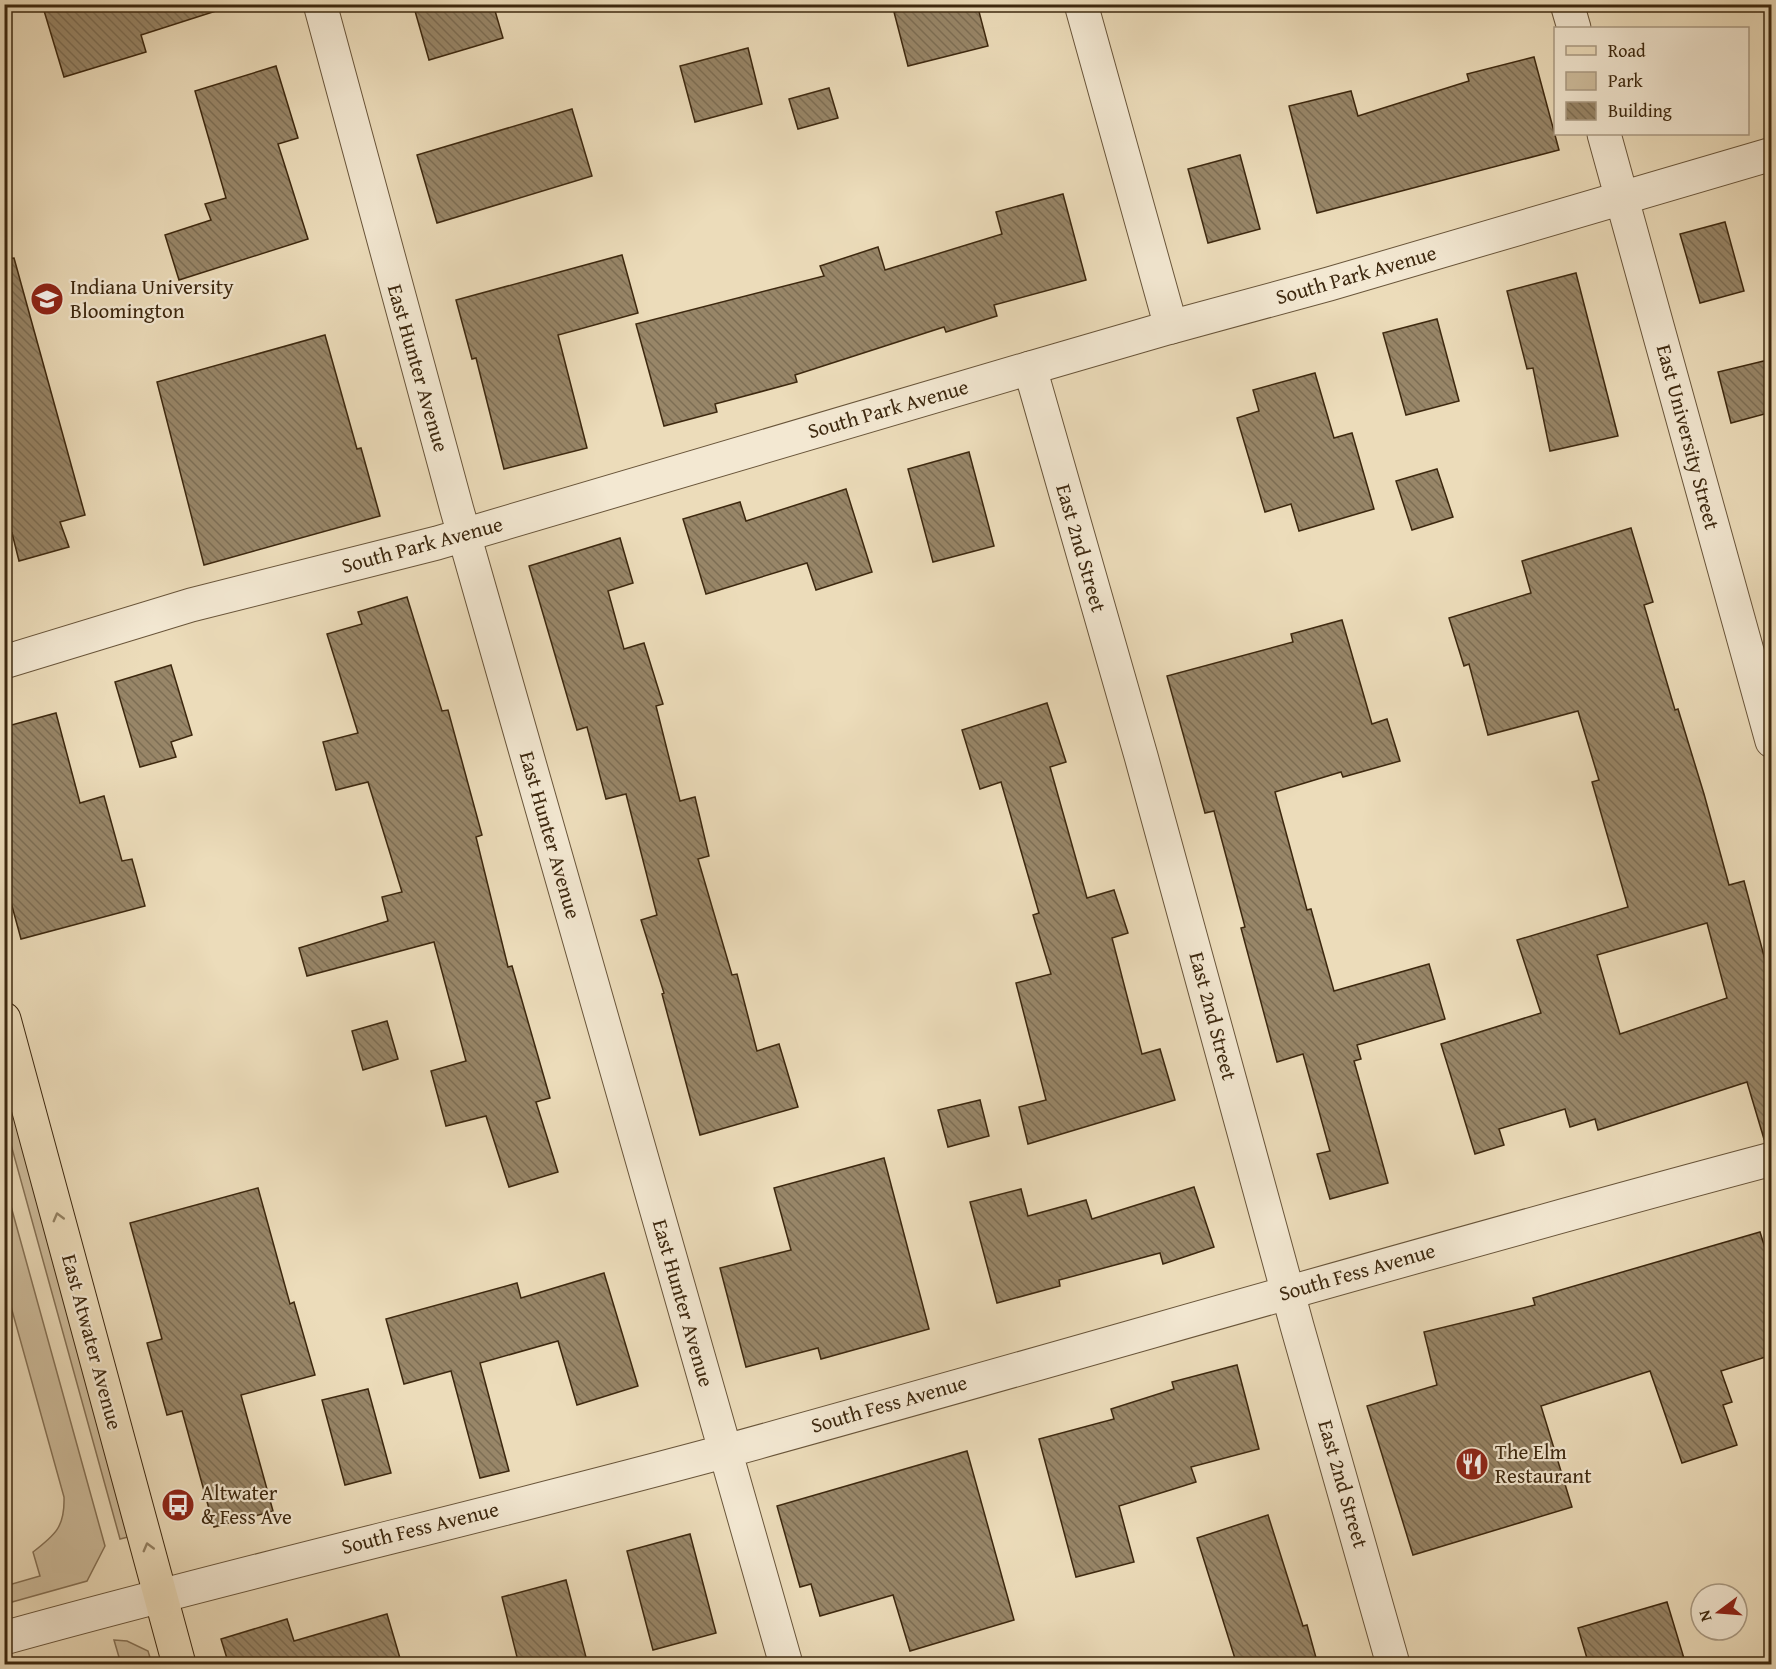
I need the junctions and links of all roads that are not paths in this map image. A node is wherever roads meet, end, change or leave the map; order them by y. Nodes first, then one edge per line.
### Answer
1 (320, 4) edge
2 (1081, 4) edge
3 (1567, 4) edge
4 (1574, 27) edge
5 (1604, 135) edge
6 (1772, 154) edge
7 (1623, 198) junction
8 (1171, 327) junction
9 (1030, 368) junction
10 (465, 535) junction
11 (4, 662) edge
12 (1772, 741) edge
13 (4, 1019) edge
14 (1772, 1159) edge
15 (1288, 1291) junction
16 (725, 1451) junction
17 (160, 1594) junction
18 (4, 1638) edge
19 (179, 1665) edge
20 (786, 1665) edge
21 (1393, 1665) edge

1 - 10 street, East Hunter Avenue
2 - 8 street
3 - 4 street
5 - 7 street, East University Street
6 - 7 street, South Park Avenue
7 - 8 street, South Park Avenue
7 - 12 street, East University Street
8 - 9 street, South Park Avenue
9 - 10 street, South Park Avenue
9 - 15 street, East 2nd Street
10 - 11 street, South Park Avenue
10 - 16 street, East Hunter Avenue
17 -> 13 main road, East Atwater Avenue
14 - 15 street, South Fess Avenue
15 - 16 street, South Fess Avenue
15 - 21 street, East 2nd Street
16 - 17 street, South Fess Avenue
16 - 20 street, East Hunter Avenue
17 - 18 street, South Fess Avenue
17 - 19 main road, East Atwater Avenue

